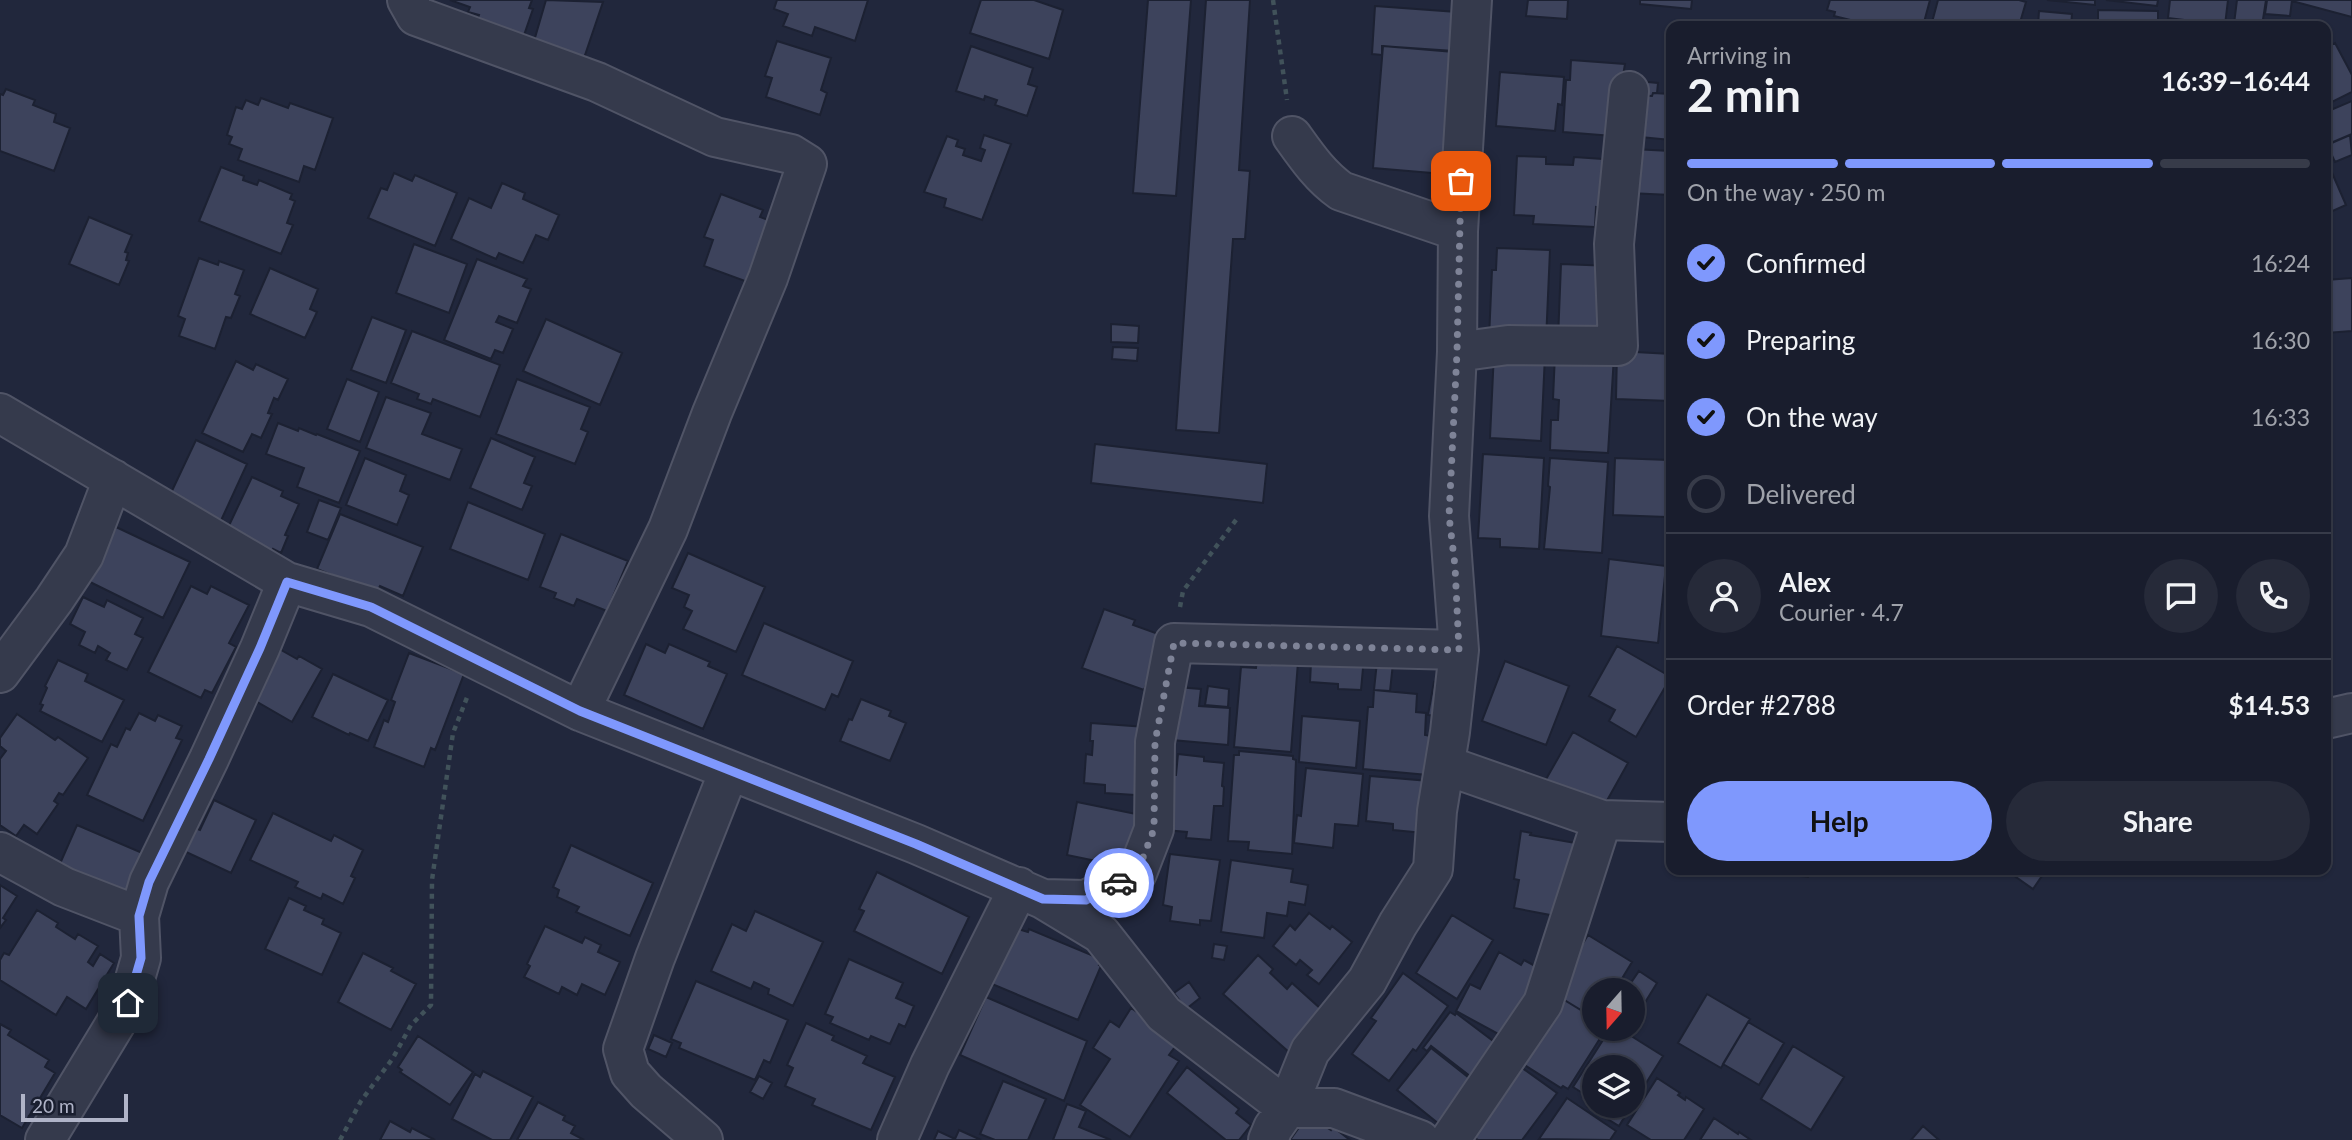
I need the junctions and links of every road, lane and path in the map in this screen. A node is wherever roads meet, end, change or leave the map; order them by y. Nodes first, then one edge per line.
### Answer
1 (407, 0) edge
2 (1273, 0) edge
3 (1472, 0) edge
4 (1629, 91) dead end
5 (1292, 136) joint
6 (1458, 231) junction
7 (1457, 352) junction
8 (0, 413) edge
9 (113, 479) junction
10 (1239, 516) dead end
11 (287, 582) junction
12 (1174, 643) junction
13 (1459, 650) junction
14 (482, 662) junction
15 (0, 673) edge
16 (580, 711) junction
17 (2352, 713) edge
18 (2331, 718) edge
19 (1445, 765) junction
20 (729, 771) junction
21 (1602, 821) junction
22 (1666, 822) edge
23 (0, 852) edge
24 (1031, 893) junction
25 (139, 916) junction
26 (1278, 1124) edge
27 (45, 1140) edge
28 (340, 1140) edge
29 (703, 1140) edge
30 (897, 1140) edge
31 (1420, 1140) edge
32 (1450, 1140) edge

1 - 16 street
2 - 5 path
3 - 6 street
4 - 7 street
5 - 6 street
6 - 7 street
7 - 13 street
8 - 9 street
9 - 11 street
9 - 15 street
10 - 12 path
11 - 14 street
11 - 25 street
12 - 13 street
12 - 24 street
13 - 19 street
14 - 16 street
14 - 28 path
16 - 20 street
17 - 18 street
19 - 21 street
19 - 26 street
20 - 24 street
20 - 29 street
21 - 22 street
21 - 32 street
23 - 25 street
24 - 26 street
24 - 30 street
25 - 27 street
26 - 31 street

